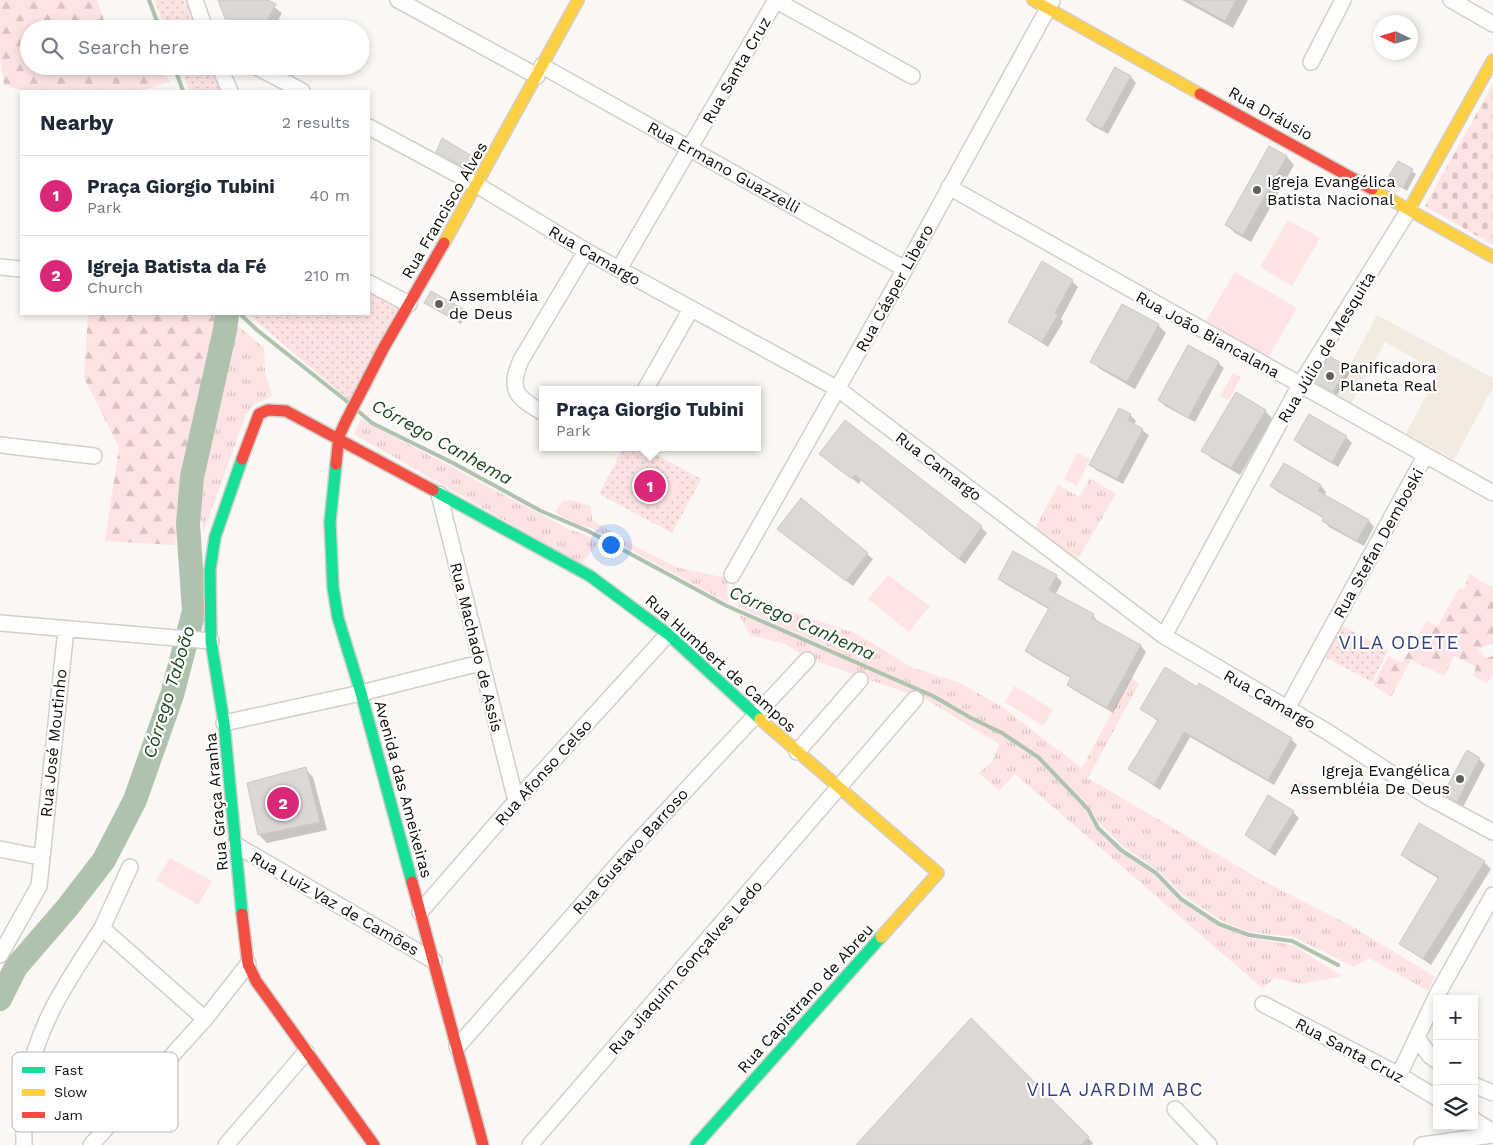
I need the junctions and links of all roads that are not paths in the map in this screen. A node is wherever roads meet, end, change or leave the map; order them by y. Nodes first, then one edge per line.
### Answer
1 (195, 0) edge
2 (398, 0) edge
3 (578, 0) edge
4 (776, 0) edge
5 (1033, 0) edge
6 (1343, 0) edge
7 (1451, 0) edge
8 (1050, 4) edge
9 (202, 20) edge
10 (1493, 24) edge
11 (1493, 60) edge
12 (1311, 62) dead end
13 (540, 71) junction
14 (224, 75) edge
15 (272, 75) edge
16 (912, 76) dead end
17 (230, 90) edge
18 (300, 90) edge
19 (370, 128) edge
20 (691, 149) junction
21 (477, 185) junction
22 (950, 187) junction
23 (1410, 208) junction
24 (586, 251) junction
25 (1493, 257) edge
26 (0, 267) edge
27 (20, 269) edge
28 (619, 269) junction
29 (905, 269) junction
30 (370, 284) edge
31 (409, 304) junction
32 (691, 309) junction
33 (1300, 385) junction
34 (647, 386) edge
35 (838, 389) junction
36 (539, 410) edge
37 (254, 423) joint
38 (339, 436) junction
39 (0, 445) edge
40 (94, 456) dead end
41 (1425, 456) junction
42 (439, 494) junction
43 (1493, 494) edge
44 (732, 575) dead end
45 (0, 623) edge
46 (66, 629) junction
47 (668, 634) junction
48 (1164, 636) junction
49 (209, 641) junction
50 (807, 660) dead end
51 (480, 663) junction
52 (860, 680) dead end
53 (361, 693) junction
54 (915, 699) dead end
55 (1287, 709) junction
56 (754, 714) junction
57 (224, 723) junction
58 (797, 752) junction
59 (839, 789) junction
60 (516, 801) junction
61 (1493, 832) edge
62 (236, 845) junction
63 (0, 849) edge
64 (40, 857) junction
65 (130, 866) dead end
66 (938, 873) joint
67 (1493, 895) edge
68 (420, 912) junction
69 (102, 928) junction
70 (0, 955) edge
71 (434, 961) junction
72 (248, 964) junction
73 (1263, 1004) dead end
74 (204, 1019) junction
75 (1416, 1038) junction
76 (457, 1047) junction
77 (36, 1052) edge
78 (174, 1052) edge
79 (306, 1052) junction
80 (1433, 1058) edge
81 (1398, 1075) junction
82 (1478, 1087) edge
83 (1493, 1093) edge
84 (1433, 1096) edge
85 (1175, 1109) dead end
86 (1478, 1123) edge
87 (24, 1132) edge
88 (103, 1132) edge
89 (1493, 1133) edge
90 (24, 1145) edge
91 (91, 1145) edge
92 (226, 1145) edge
93 (374, 1145) edge
94 (483, 1145) edge
95 (530, 1145) edge
96 (696, 1145) edge
97 (1209, 1145) edge
98 (1422, 1145) edge

1 - 9 street
2 - 13 street, Rua Ermano Guazzelli
3 - 13 street, Rua Francisco Alves
4 - 16 street
4 - 20 street, Rua Santa Cruz
5 - 8 street, Rua Dráusio
6 - 12 street
7 - 10 street
8 - 22 street, Rua Cásper Libero
8 - 23 street, Rua Dráusio
11 - 23 street, Rua Júlio de Mesquita
13 - 20 street, Rua Ermano Guazzelli
13 - 21 street, Rua Francisco Alves
14 - 17 street
15 - 18 street
19 - 21 street, Rua Camargo
20 - 28 street, Rua Santa Cruz
20 - 29 street, Rua Ermano Guazzelli
21 - 24 street, Rua Camargo
21 - 31 street, Rua Francisco Alves
22 - 29 street, Rua Cásper Libero
22 - 33 street, Rua João Biancalana
23 - 25 street, Rua Dráusio
23 - 33 street, Rua Júlio de Mesquita
24 - 28 street, Rua Camargo
24 - 36 street
26 - 27 street
28 - 32 street, Rua Camargo
29 - 35 street, Rua Cásper Libero
30 - 31 street
31 - 38 street, Rua Francisco Alves
32 - 34 street
32 - 35 street, Rua Camargo
33 - 41 street, Rua João Biancalana
33 - 48 street, Rua Júlio de Mesquita
35 - 44 street, Rua Cásper Libero
35 - 48 street, Rua Camargo
37 - 38 street, Rua Humbert de Campos
37 - 49 street, Rua Graça Aranha
38 - 42 street, Rua Humbert de Campos
38 - 53 street, Avenida das Ameixeiras
39 - 40 street
41 - 43 street, Rua João Biancalana
41 - 55 street, Rua Stefan Demboski
42 - 47 street, Rua Humbert de Campos
42 - 51 street, Rua Machado de Assis
45 - 46 street
46 - 49 street
46 - 64 street, Rua José Moutinho
47 - 56 street, Rua Humbert de Campos
47 - 60 street, Rua Afonso Celso
48 - 55 street, Rua Camargo
49 - 57 street, Rua Graça Aranha
50 - 56 street, Rua Gustavo Barroso
51 - 53 street
51 - 60 street, Rua Machado de Assis
52 - 58 street
53 - 57 street
53 - 68 street, Avenida das Ameixeiras
54 - 59 street, Rua Jiaquim Gonçalves Ledo
55 - 61 street, Rua Camargo
56 - 58 street, Rua Humbert de Campos
56 - 76 street, Rua Gustavo Barroso
57 - 62 street, Rua Graça Aranha
58 - 59 street, Rua Humbert de Campos
59 - 66 street, Rua Humbert de Campos
59 - 95 street, Rua Jiaquim Gonçalves Ledo
60 - 68 street, Rua Afonso Celso
62 - 71 street, Rua Luiz Vaz de Camões
62 - 72 street, Rua Graça Aranha
63 - 64 street
64 - 70 street, Rua José Moutinho
65 - 69 street
66 - 96 street, Rua Capistrano de Abreu
67 - 75 street
68 - 71 street, Avenida das Ameixeiras
69 - 74 street
69 - 77 street
71 - 76 street, Avenida das Ameixeiras
72 - 74 street
72 - 79 street, Rua Graça Aranha
73 - 81 street, Rua Santa Cruz
74 - 78 street
75 - 80 street
75 - 81 street
76 - 94 street, Avenida das Ameixeiras
79 - 92 street
79 - 93 street, Rua Graça Aranha
81 - 84 street, Rua Santa Cruz
82 - 83 street
85 - 97 street
86 - 89 street
87 - 90 street
88 - 91 street
89 - 98 street

